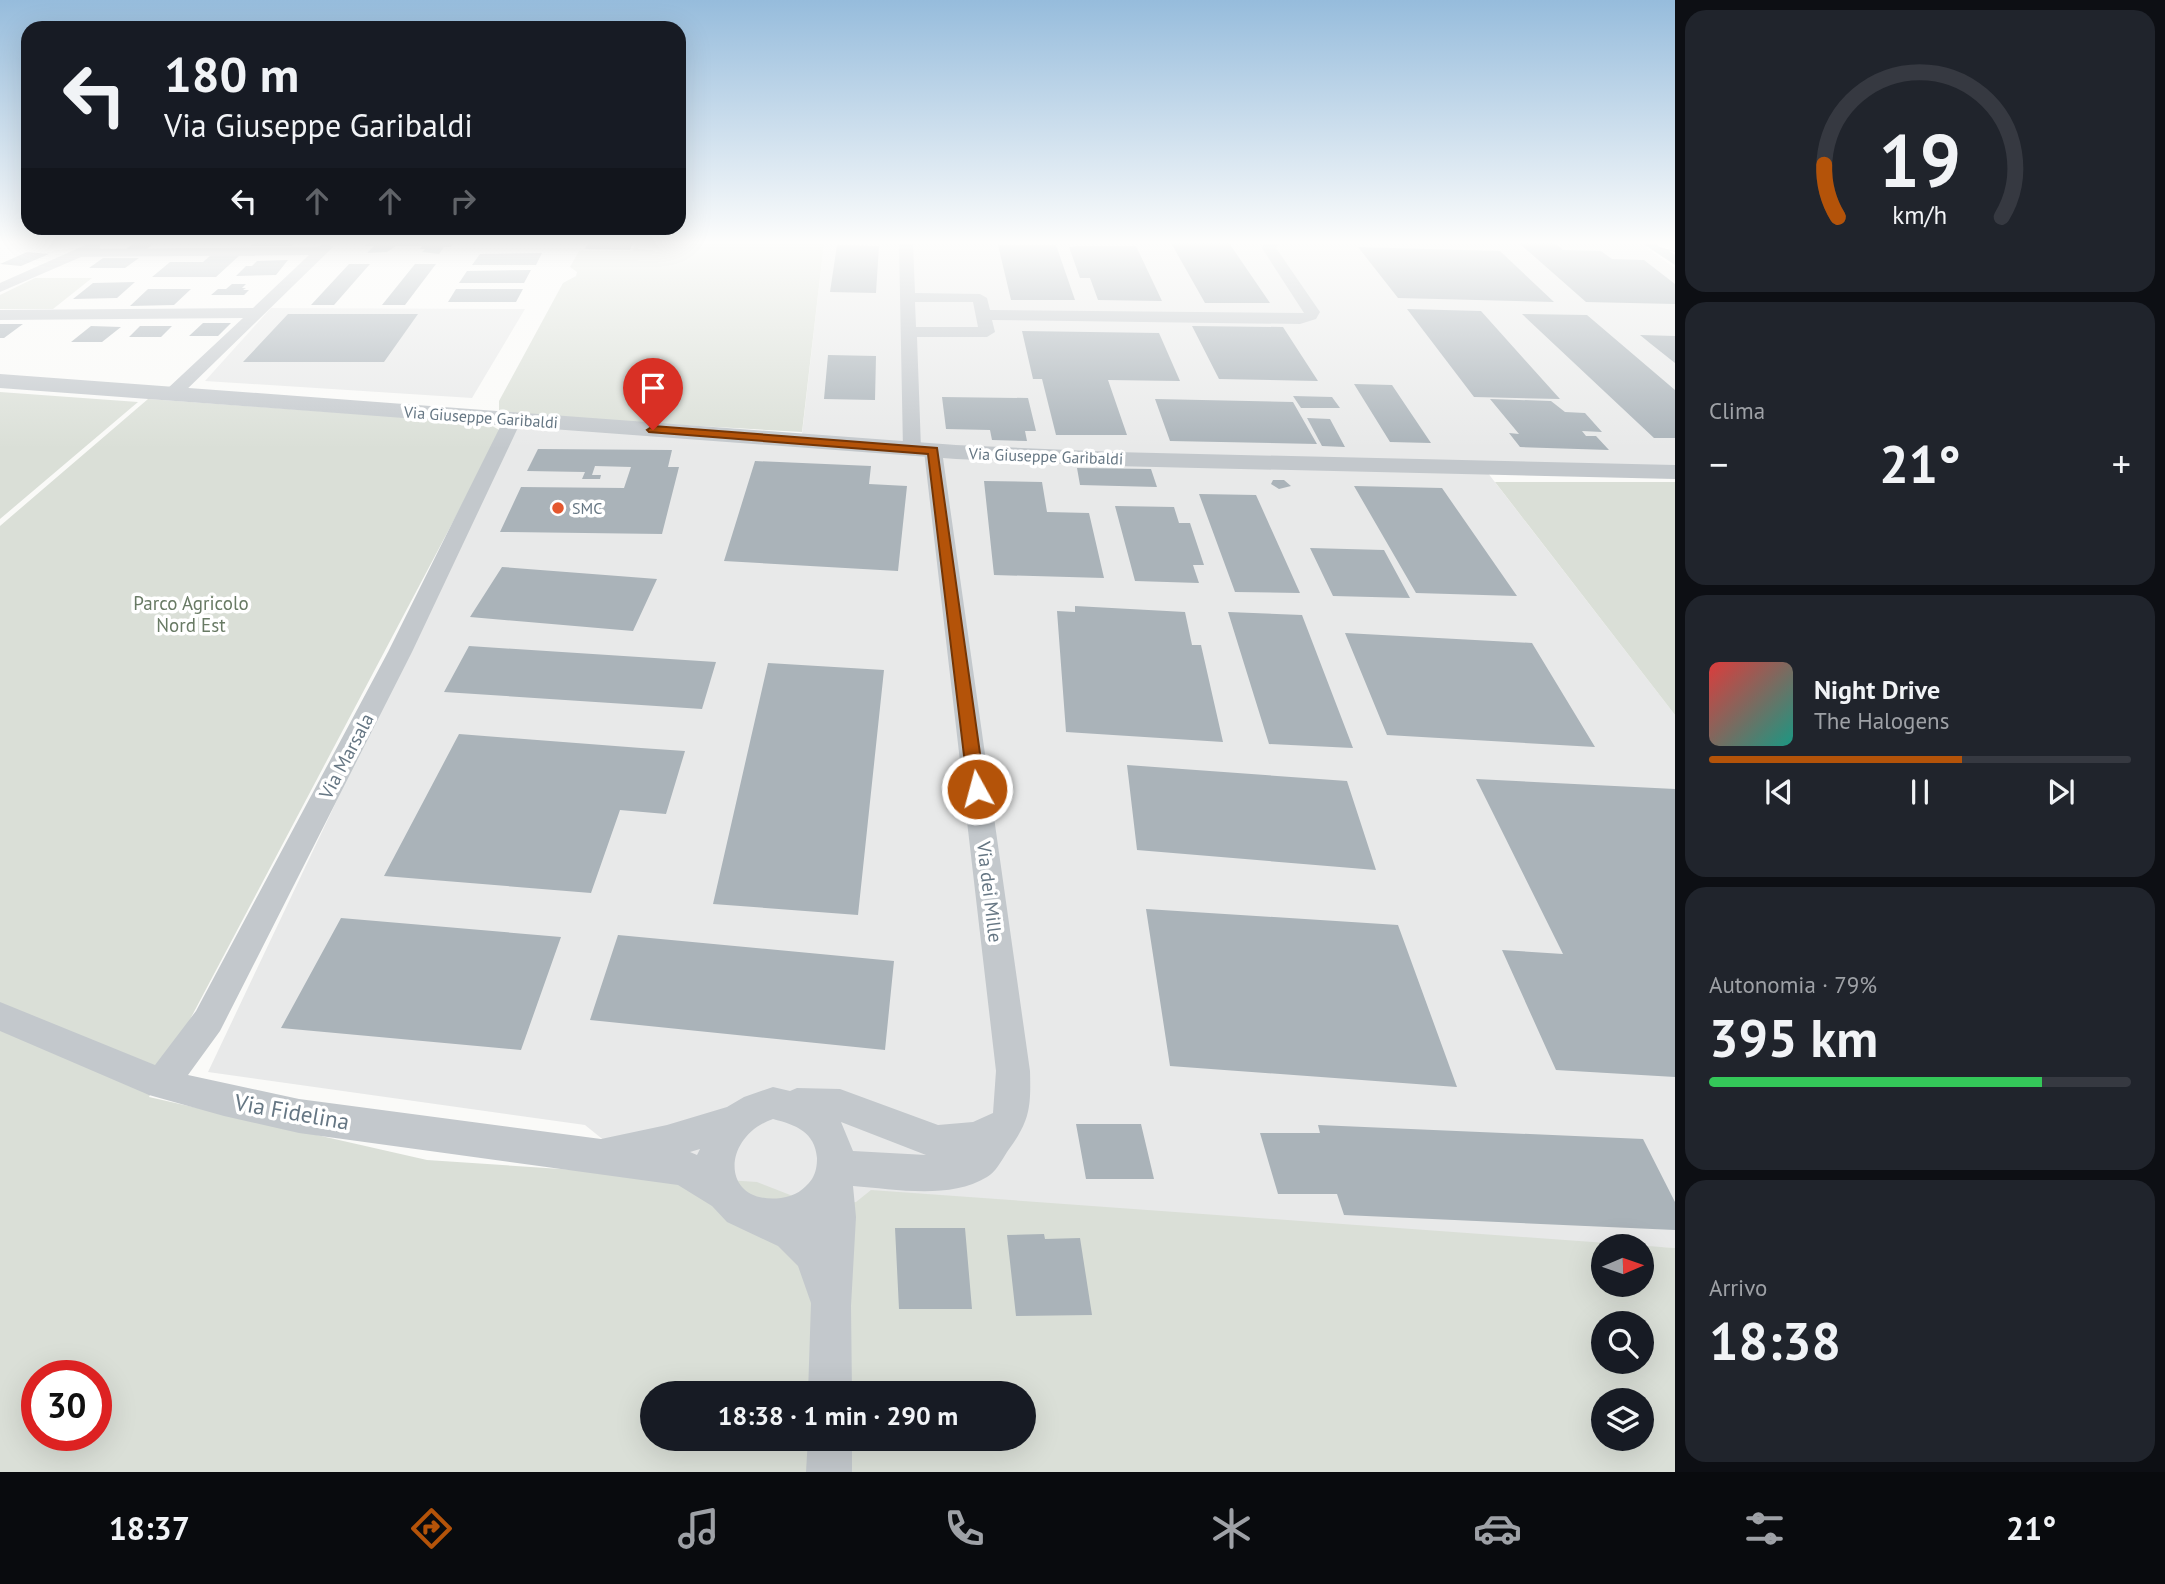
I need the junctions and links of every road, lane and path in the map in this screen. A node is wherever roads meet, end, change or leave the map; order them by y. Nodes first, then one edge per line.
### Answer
1 (907, 312) edge
2 (983, 312) edge
3 (1312, 312) edge
4 (256, 313) joint
5 (0, 315) edge
6 (984, 315) junction
7 (908, 332) junction
8 (0, 381) edge
9 (173, 393) junction
10 (513, 419) junction
11 (922, 450) junction
12 (1675, 472) edge
13 (0, 1016) edge
14 (162, 1084) junction
15 (773, 1103) junction
16 (733, 1122) junction
17 (1006, 1125) junction
18 (597, 1154) junction
19 (835, 1173) junction
20 (723, 1192) junction
21 (760, 1217) junction
22 (831, 1306) junction
23 (830, 1381) edge
24 (830, 1451) edge
25 (829, 1472) edge

1 - 7 street, Via dei Mille
2 - 6 street
3 - 6 street
4 - 5 street
4 - 9 street
6 - 7 street
7 - 11 street, Via dei Mille
8 - 9 street, Via Giuseppe Garibaldi
9 - 10 street, Via Giuseppe Garibaldi
10 - 11 street, Via Giuseppe Garibaldi
10 - 14 street, Via Marsala
11 - 12 street, Via Giuseppe Garibaldi
11 - 17 street, Via dei Mille
13 - 14 street, Via Fidelina
14 - 18 street, Via Fidelina
15 - 16 street, Via Fidelina
15 - 17 street
15 - 19 street
16 - 18 street, Via Fidelina
16 - 20 street
17 - 19 street, Via dei Mille
18 - 20 street, Via Fidelina
19 - 21 street
19 - 22 street
20 - 21 street, Via Fidelina
21 - 22 street, Via Fidelina
22 - 23 street
24 - 25 street

